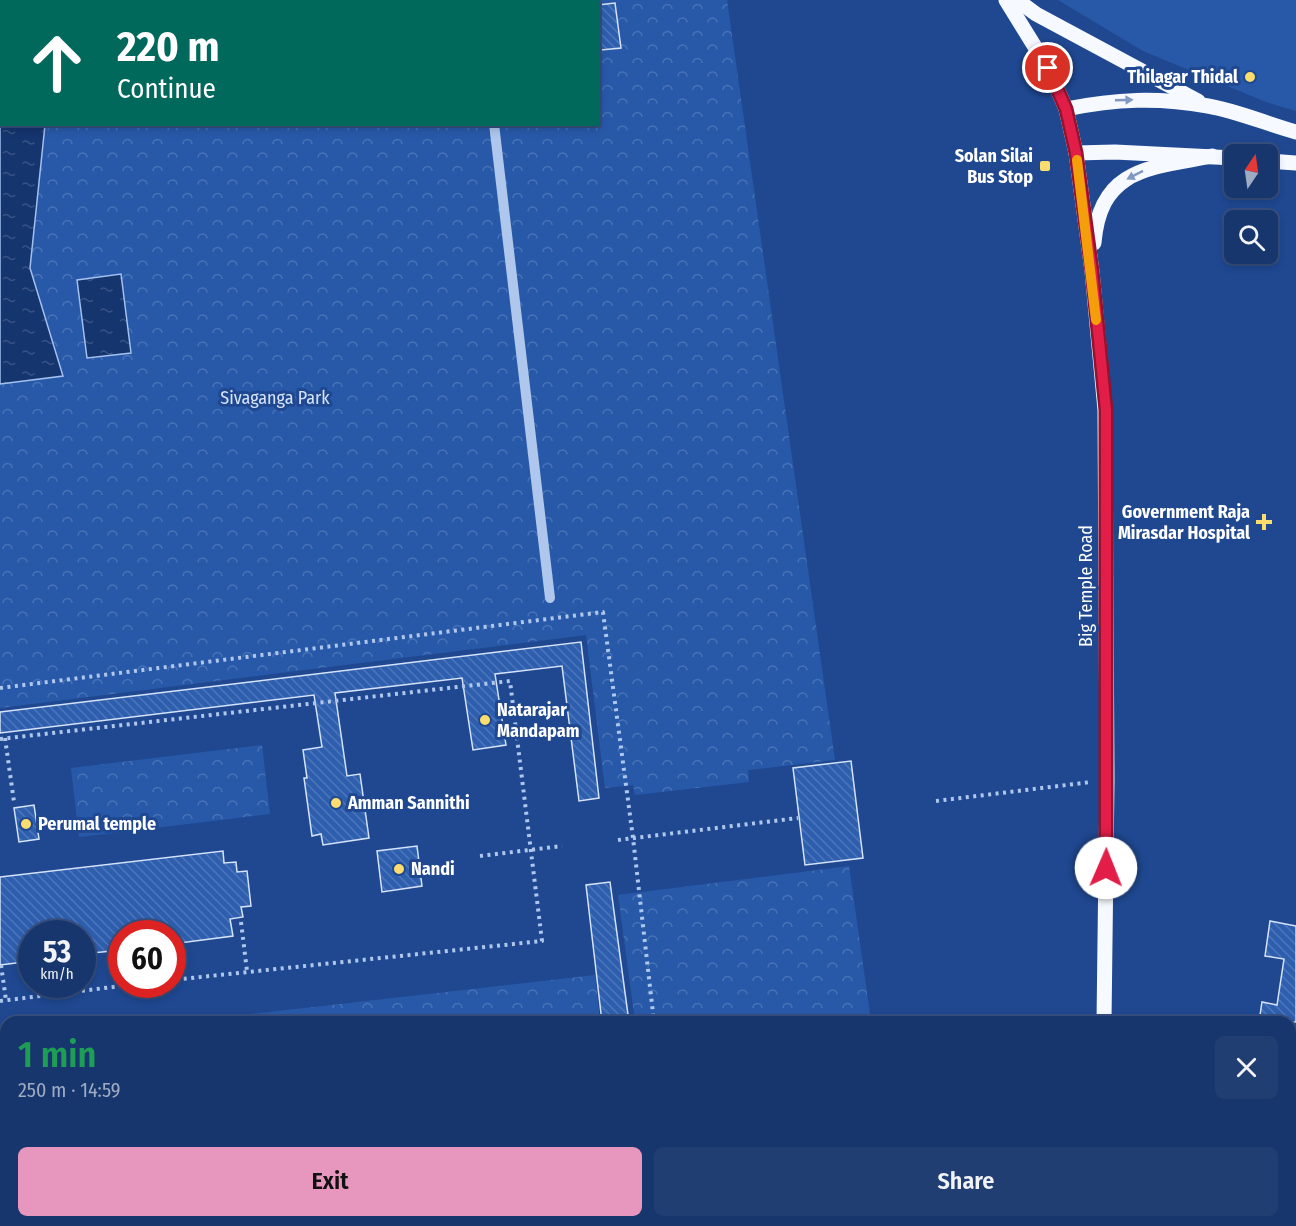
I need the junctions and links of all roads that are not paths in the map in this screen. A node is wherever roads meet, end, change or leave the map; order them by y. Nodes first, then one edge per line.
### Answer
1 (1006, 0) edge
2 (1017, 0) edge
3 (1209, 106) junction
4 (1066, 109) junction
5 (494, 126) edge
6 (1296, 132) edge
7 (1076, 153) junction
8 (1212, 156) junction
9 (1224, 157) edge
10 (1092, 271) junction
11 (550, 598) dead end
12 (1104, 1016) edge

1 - 4 main road, Big Temple Road
2 - 3 main road
4 -> 3 main road
3 - 6 main road
4 - 7 main road, Big Temple Road
5 - 11 lane
7 - 8 main road
7 - 10 main road, Big Temple Road
8 - 9 main road
8 -> 10 main road
10 - 12 main road, Big Temple Road

